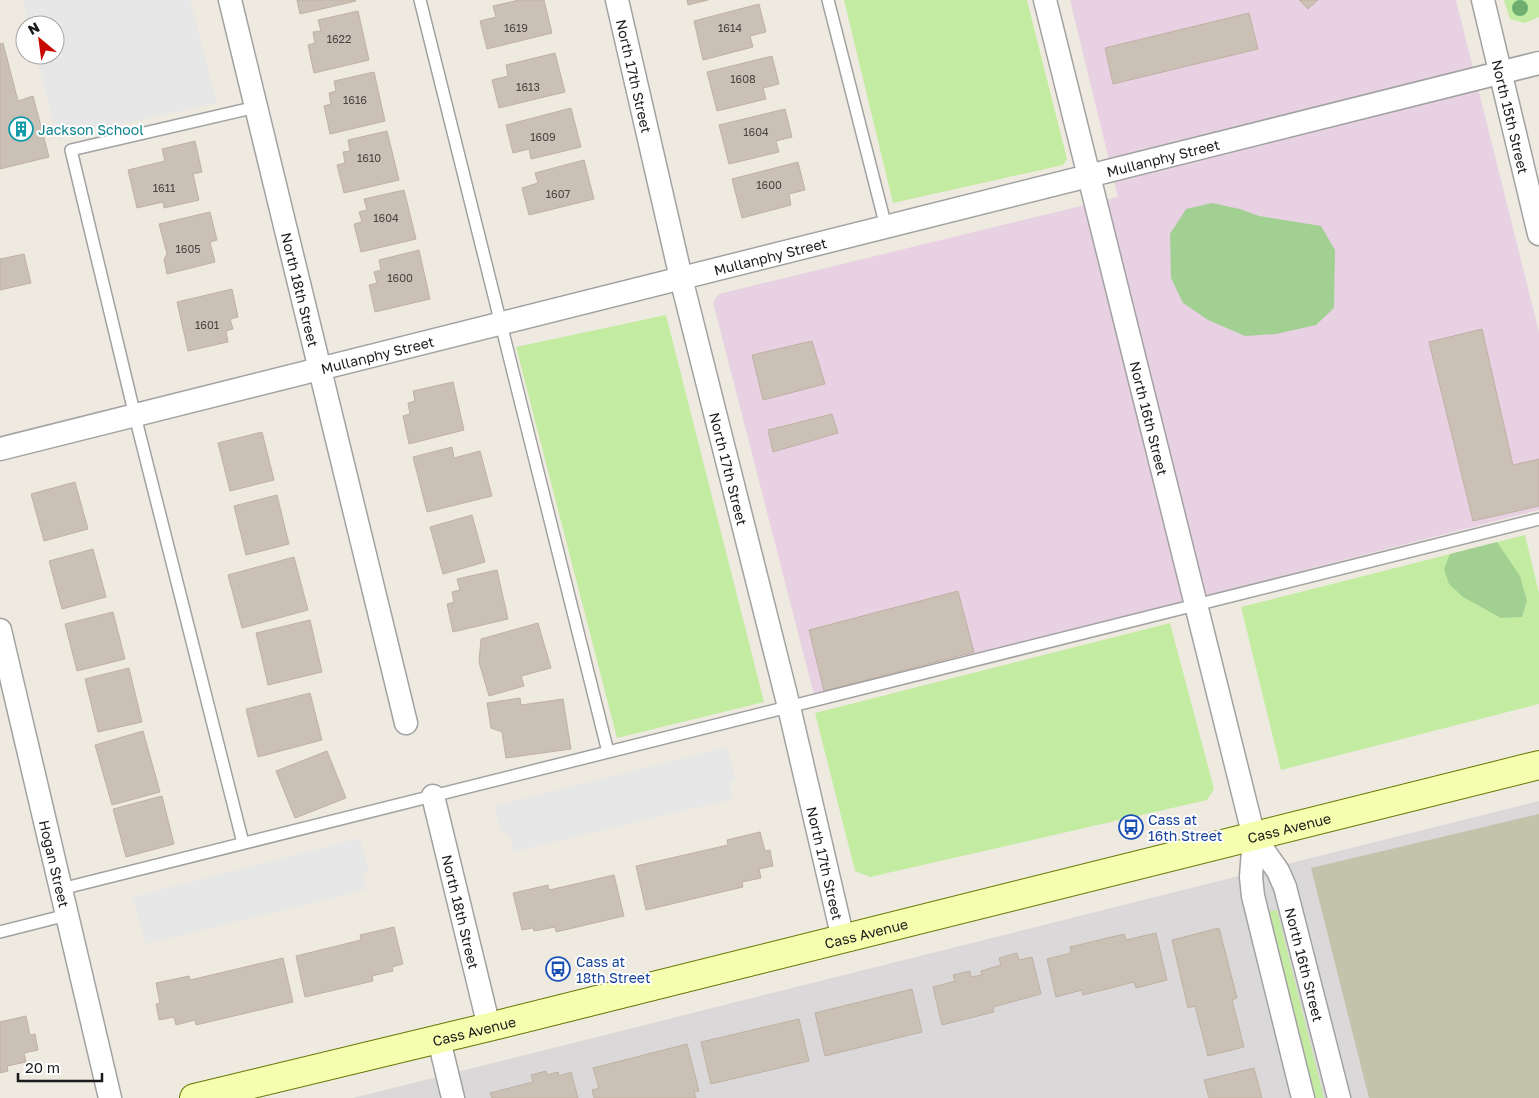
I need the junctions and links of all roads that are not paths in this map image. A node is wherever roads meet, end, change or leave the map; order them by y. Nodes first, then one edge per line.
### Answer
1 (230, 0) edge
2 (420, 0) edge
3 (617, 0) edge
4 (828, 0) edge
5 (1045, 0) edge
6 (1483, 0) edge
7 (1539, 63) edge
8 (1500, 73) junction
9 (256, 107) junction
10 (1089, 176) junction
11 (886, 227) junction
12 (1539, 234) edge
13 (681, 278) junction
14 (501, 325) junction
15 (319, 370) junction
16 (134, 416) junction
17 (0, 449) edge
18 (1539, 519) edge
19 (1196, 605) junction
20 (0, 630) edge
21 (789, 707) junction
22 (406, 723) dead end
23 (608, 752) junction
24 (1539, 765) edge
25 (433, 796) junction
26 (1254, 837) junction
27 (243, 843) junction
28 (61, 890) junction
29 (67, 915) junction
30 (0, 932) edge
31 (843, 939) junction
32 (489, 1028) junction
33 (439, 1040) junction
34 (110, 1098) edge
35 (194, 1098) edge
36 (453, 1098) edge
37 (1303, 1098) edge
38 (1339, 1098) edge

1 - 9 street, North 18th Street
2 - 14 lane
3 - 13 street, North 17th Street
4 - 11 lane
5 - 10 street, North 16th Street
6 - 8 street, North 15th Street
7 - 8 street, Mullanphy Street
8 - 10 street, Mullanphy Street
8 - 12 street, North 15th Street
9 - 15 street, North 18th Street
9 - 16 lane
10 - 11 street, Mullanphy Street
10 - 19 street, North 16th Street
11 - 13 street, Mullanphy Street
13 - 14 street, Mullanphy Street
13 - 21 street, North 17th Street
14 - 15 street, Mullanphy Street
14 - 23 lane
15 - 16 street, Mullanphy Street
15 - 22 street, North 18th Street
16 - 17 street, Mullanphy Street
16 - 27 lane
18 - 19 lane
19 - 21 lane
19 - 26 street, North 16th Street
20 - 28 street, Hogan Street
21 - 23 lane
21 - 31 street, North 17th Street
23 - 25 lane
24 - 26 main road, Cass Avenue
25 - 27 lane
25 - 32 street, North 18th Street
26 - 31 main road, Cass Avenue
26 - 37 street, North 16th Street
26 - 38 street, North 16th Street
27 - 28 lane
28 - 29 street, Hogan Street
29 - 30 lane
29 - 34 street, Hogan Street
31 - 32 main road, Cass Avenue
32 - 33 main road, Cass Avenue
33 - 35 main road, Cass Avenue
33 - 36 street

